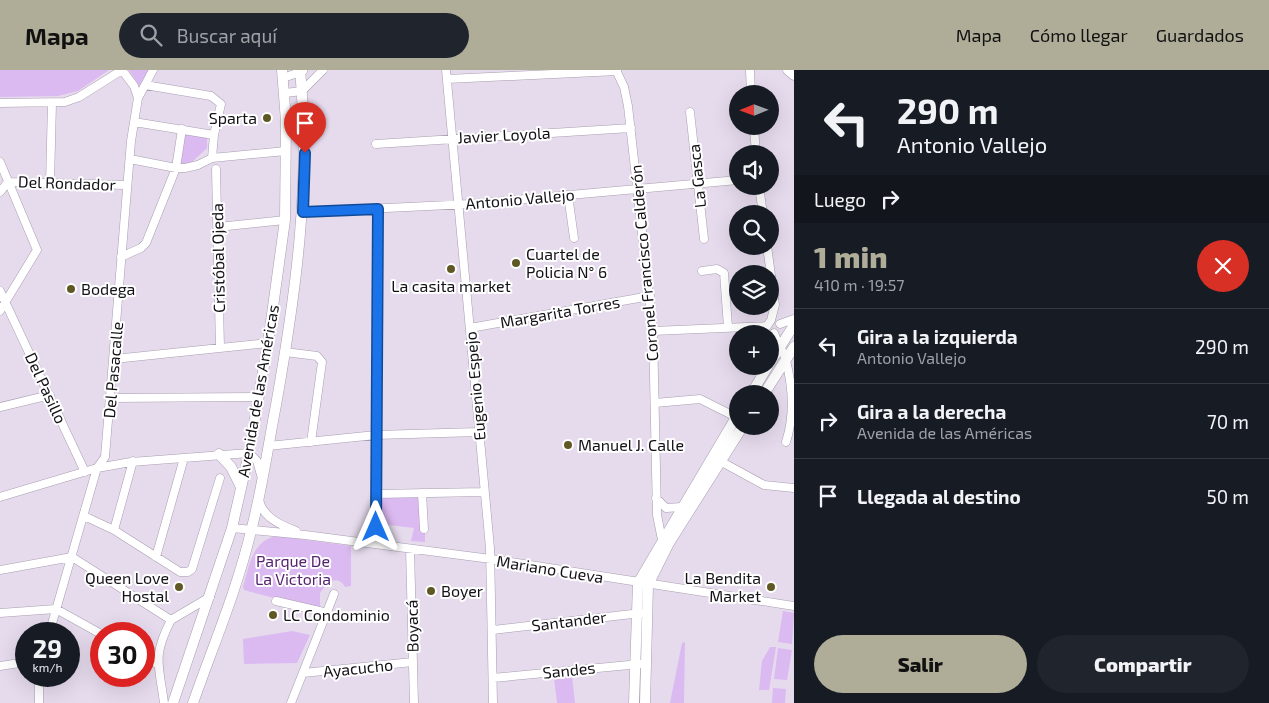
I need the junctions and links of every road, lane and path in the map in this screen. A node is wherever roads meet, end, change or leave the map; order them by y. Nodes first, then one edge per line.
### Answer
1 (122, 70) edge
2 (153, 70) edge
3 (323, 70) edge
4 (446, 70) edge
5 (750, 70) edge
6 (788, 70) edge
7 (301, 71) edge
8 (616, 71) edge
9 (521, 72) edge
10 (282, 74) edge
11 (794, 75) edge
12 (447, 79) junction
13 (145, 85) junction
14 (751, 85) edge
15 (302, 91) junction
16 (284, 94) junction
17 (138, 98) junction
18 (52, 102) junction
19 (0, 103) edge
20 (690, 112) dead end
21 (134, 122) junction
22 (631, 128) junction
23 (182, 129) junction
24 (214, 135) junction
25 (453, 138) junction
26 (376, 144) dead end
27 (286, 151) junction
28 (212, 158) junction
29 (130, 159) junction
30 (0, 162) edge
31 (176, 168) junction
32 (216, 168) dead end
33 (729, 181) edge
34 (8, 182) junction
35 (50, 183) junction
36 (698, 184) junction
37 (126, 185) junction
38 (638, 189) junction
39 (0, 192) edge
40 (568, 195) junction
41 (458, 204) junction
42 (378, 209) junction
43 (303, 212) junction
44 (285, 220) junction
45 (218, 227) junction
46 (574, 238) dead end
47 (704, 239) dead end
48 (768, 255) edge
49 (121, 256) junction
50 (702, 271) dead end
51 (0, 292) edge
52 (650, 296) junction
53 (6, 304) junction
54 (0, 311) edge
55 (794, 319) edge
56 (769, 323) junction
57 (780, 324) junction
58 (794, 325) edge
59 (728, 327) junction
60 (470, 328) junction
61 (779, 330) edge
62 (653, 331) junction
63 (268, 343) junction
64 (794, 347) edge
65 (220, 348) junction
66 (780, 348) joint
67 (285, 352) junction
68 (114, 359) junction
69 (790, 360) edge
70 (771, 385) edge
71 (50, 395) junction
72 (258, 397) junction
73 (110, 398) junction
74 (655, 403) junction
75 (0, 407) edge
76 (729, 412) edge
77 (729, 428) edge
78 (478, 432) junction
79 (376, 435) junction
80 (737, 435) edge
81 (311, 442) junction
82 (786, 442) dead end
83 (268, 446) junction
84 (249, 453) junction
85 (219, 454) junction
86 (184, 458) junction
87 (720, 461) junction
88 (133, 462) junction
89 (96, 468) junction
90 (85, 472) junction
91 (262, 476) junction
92 (220, 478) dead end
93 (241, 486) junction
94 (794, 488) edge
95 (484, 492) junction
96 (422, 493) junction
97 (376, 494) junction
98 (258, 496) junction
99 (0, 497) edge
100 (656, 498) junction
101 (682, 507) junction
102 (84, 516) junction
103 (232, 528) junction
104 (424, 529) dead end
105 (114, 530) junction
106 (252, 530) junction
107 (305, 535) junction
108 (665, 541) junction
109 (375, 544) junction
110 (410, 549) junction
111 (156, 557) junction
112 (72, 558) junction
113 (491, 559) junction
114 (0, 570) edge
115 (643, 584) junction
116 (334, 594) dead end
117 (210, 596) junction
118 (276, 601) dead end
119 (794, 606) edge
120 (56, 609) junction
121 (0, 613) edge
122 (328, 613) junction
123 (641, 613) junction
124 (171, 620) junction
125 (52, 622) edge
126 (90, 628) edge
127 (493, 630) junction
128 (413, 662) junction
129 (15, 664) edge
130 (157, 664) joint
131 (634, 664) junction
132 (645, 664) junction
133 (0, 666) edge
134 (303, 673) junction
135 (493, 678) junction
136 (39, 687) edge
137 (40, 703) edge
138 (164, 703) edge
139 (173, 703) edge
140 (193, 703) edge
141 (291, 703) edge
142 (414, 703) edge
143 (493, 703) edge
144 (634, 703) edge
145 (645, 703) edge

1 - 17 street
1 - 18 street
2 - 13 street, Del Pasacalle
3 - 15 street
4 - 12 street, Eugenio Espejo
5 - 14 street
6 - 11 main road
7 - 10 street
7 - 15 main road, Avenida de las Américas
8 - 9 street
8 - 22 street, Coronel Francisco Calderón
9 - 12 street
10 - 16 main road, Avenida de las Américas
12 - 25 street, Eugenio Espejo
13 - 17 street, Del Pasacalle
13 - 24 street
15 - 16 street
15 - 43 main road, Avenida de las Américas
16 - 27 main road, Avenida de las Américas
17 - 21 street, Del Pasacalle
18 - 19 street
18 - 35 street
20 - 36 street, La Gasca
21 - 23 street
21 - 29 street, Del Pasacalle
22 - 25 street, Javier Loyola
22 - 38 street, Coronel Francisco Calderón
23 - 24 street
23 - 31 street
24 - 28 street
25 - 26 street, Javier Loyola
25 - 41 street, Eugenio Espejo
27 - 28 street
27 - 44 main road, Avenida de las Américas
28 - 31 street
29 - 31 street
29 - 37 street, Del Pasacalle
30 - 34 street
31 - 49 street
32 - 45 street, Cristóbal Ojeda
33 - 36 street, Antonio Vallejo
34 - 35 street, Del Rondador
34 - 39 street
34 - 53 street
35 - 37 street, Del Rondador
36 - 38 street, Antonio Vallejo
36 - 47 street, La Gasca
37 - 49 street, Del Pasacalle
38 - 40 street, Antonio Vallejo
38 - 52 street, Coronel Francisco Calderón
40 - 41 street, Antonio Vallejo
40 - 46 street
41 - 42 street, Antonio Vallejo
41 - 60 street, Eugenio Espejo
42 - 43 street, Antonio Vallejo
42 - 79 street
43 - 67 main road, Avenida de las Américas
44 - 45 street
44 - 63 main road, Avenida de las Américas
45 - 65 street, Cristóbal Ojeda
48 - 56 street
49 - 68 street, Del Pasacalle
50 - 59 street
51 - 53 street, Del Pasillo
52 - 60 street, Margarita Torres
52 - 62 street, Coronel Francisco Calderón
53 - 54 street
53 - 71 street, Del Pasillo
55 - 57 street
56 - 57 street
56 - 59 street
57 - 61 street
58 - 66 main road
59 - 62 street
60 - 78 street, Eugenio Espejo
62 - 74 street, Coronel Francisco Calderón
63 - 65 street
63 - 72 main road, Avenida de las Américas
64 - 69 main road
65 - 68 street
66 - 69 street
67 - 81 street
67 - 83 main road, Avenida de las Américas
68 - 73 street, Del Pasacalle
69 - 70 main road
69 - 82 street
71 - 75 street
71 - 90 street, Del Pasillo
72 - 73 street
72 - 84 main road, Avenida de las Américas
73 - 89 street, Del Pasacalle
74 - 76 street
74 - 100 street, Coronel Francisco Calderón
77 - 101 main road
78 - 79 street
78 - 95 street, Eugenio Espejo
79 - 81 street
79 - 97 street
80 - 87 main road
81 - 83 street
83 - 91 main road, Avenida de las Américas
84 - 85 street
84 - 91 street
84 - 93 main road, Avenida de las Américas
85 - 86 street
85 - 93 main road
86 - 88 street
86 - 111 street
87 - 94 street
87 - 108 main road
88 - 89 street
88 - 105 street
89 - 90 street
89 - 102 street, Del Pasacalle
90 - 99 street
91 - 98 main road, Avenida de las Américas
92 - 111 street
93 - 103 main road, Avenida de las Américas
95 - 96 street
95 - 113 street, Eugenio Espejo
96 - 97 street
96 - 104 street
97 - 109 street
98 - 106 main road, Avenida de las Américas
98 - 107 street, Mariano Cueva
100 - 101 street
100 - 108 street, Coronel Francisco Calderón
101 - 108 main road
102 - 105 street
102 - 112 street, Del Pasacalle
103 - 106 street, Mariano Cueva
103 - 117 main road, Avenida de las Américas
105 - 111 street
106 - 107 street, Mariano Cueva
106 - 140 main road, Avenida de las Américas
107 - 109 street, Mariano Cueva
108 - 115 main road
109 - 110 street, Mariano Cueva
110 - 113 street, Mariano Cueva
110 - 128 street, Boyacá
112 - 114 street
112 - 120 street, Del Pasacalle
112 - 124 street
113 - 115 street, Mariano Cueva
113 - 127 street, Eugenio Espejo
115 - 119 street, Mariano Cueva
115 - 123 main road
116 - 122 street
117 - 124 street
117 - 139 main road, Avenida de las Américas
118 - 122 street
120 - 121 street
120 - 125 street, Del Pasacalle
120 - 126 street
122 - 134 street
123 - 127 street, Santander
123 - 131 main road
123 - 132 main road
124 - 130 street
127 - 135 street, Eugenio Espejo
128 - 134 street, Ayacucho
128 - 142 street, Boyacá
129 - 133 street
130 - 138 street
131 - 132 street, Sandes
131 - 135 street, Sandes
131 - 144 main road
132 - 145 main road
134 - 141 street
135 - 143 street, Eugenio Espejo
136 - 137 street

